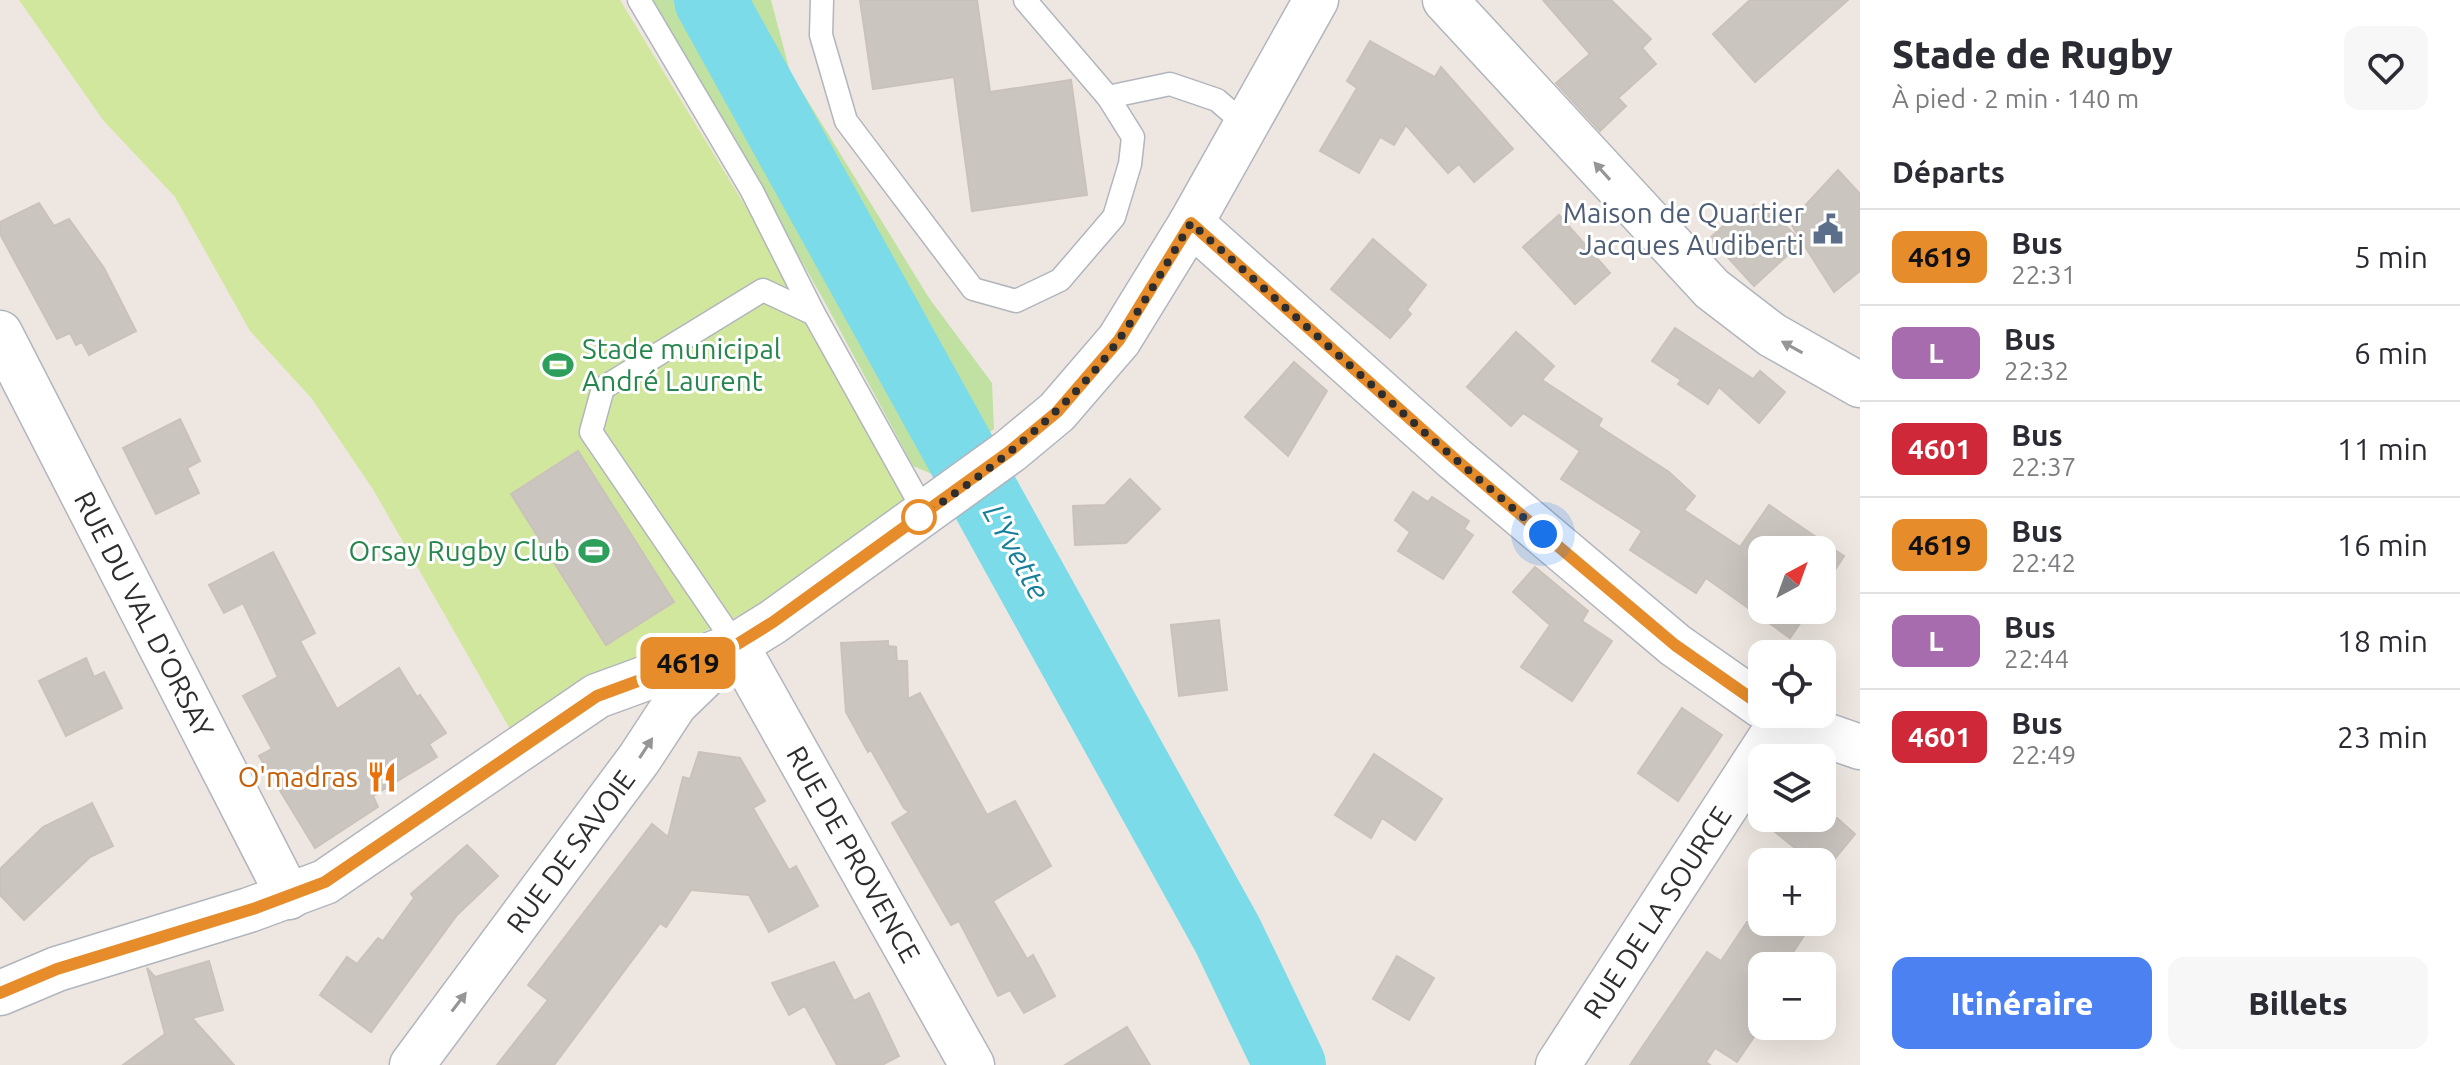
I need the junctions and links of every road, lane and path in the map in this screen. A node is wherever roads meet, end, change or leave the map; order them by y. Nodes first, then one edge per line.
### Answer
1 (639, 0) edge
2 (822, 0) edge
3 (1025, 0) edge
4 (1316, 0) edge
5 (1445, 0) edge
6 (1108, 97) junction
7 (1246, 125) junction
8 (1191, 223) junction
9 (814, 314) junction
10 (0, 333) edge
11 (1860, 385) edge
12 (934, 507) junction
13 (736, 645) junction
14 (1748, 696) edge
15 (1763, 728) edge
16 (1811, 728) edge
17 (1860, 747) edge
18 (289, 897) junction
19 (0, 993) edge
20 (412, 1065) edge
21 (972, 1065) edge
22 (1558, 1065) edge

1 - 9 lane
2 - 6 lane
3 - 6 lane
4 - 7 street
11 -> 5 street
6 - 7 lane
7 - 8 street
8 - 12 street
8 - 14 street
9 - 12 lane
9 - 13 lane
10 - 18 street, RUE DU VAL D'ORSAY
12 - 13 street
13 - 18 street
20 -> 13 street, RUE DE SAVOIE
13 - 21 street, RUE DE PROVENCE
15 - 22 street, RUE DE LA SOURCE
16 - 17 street
18 - 19 street

